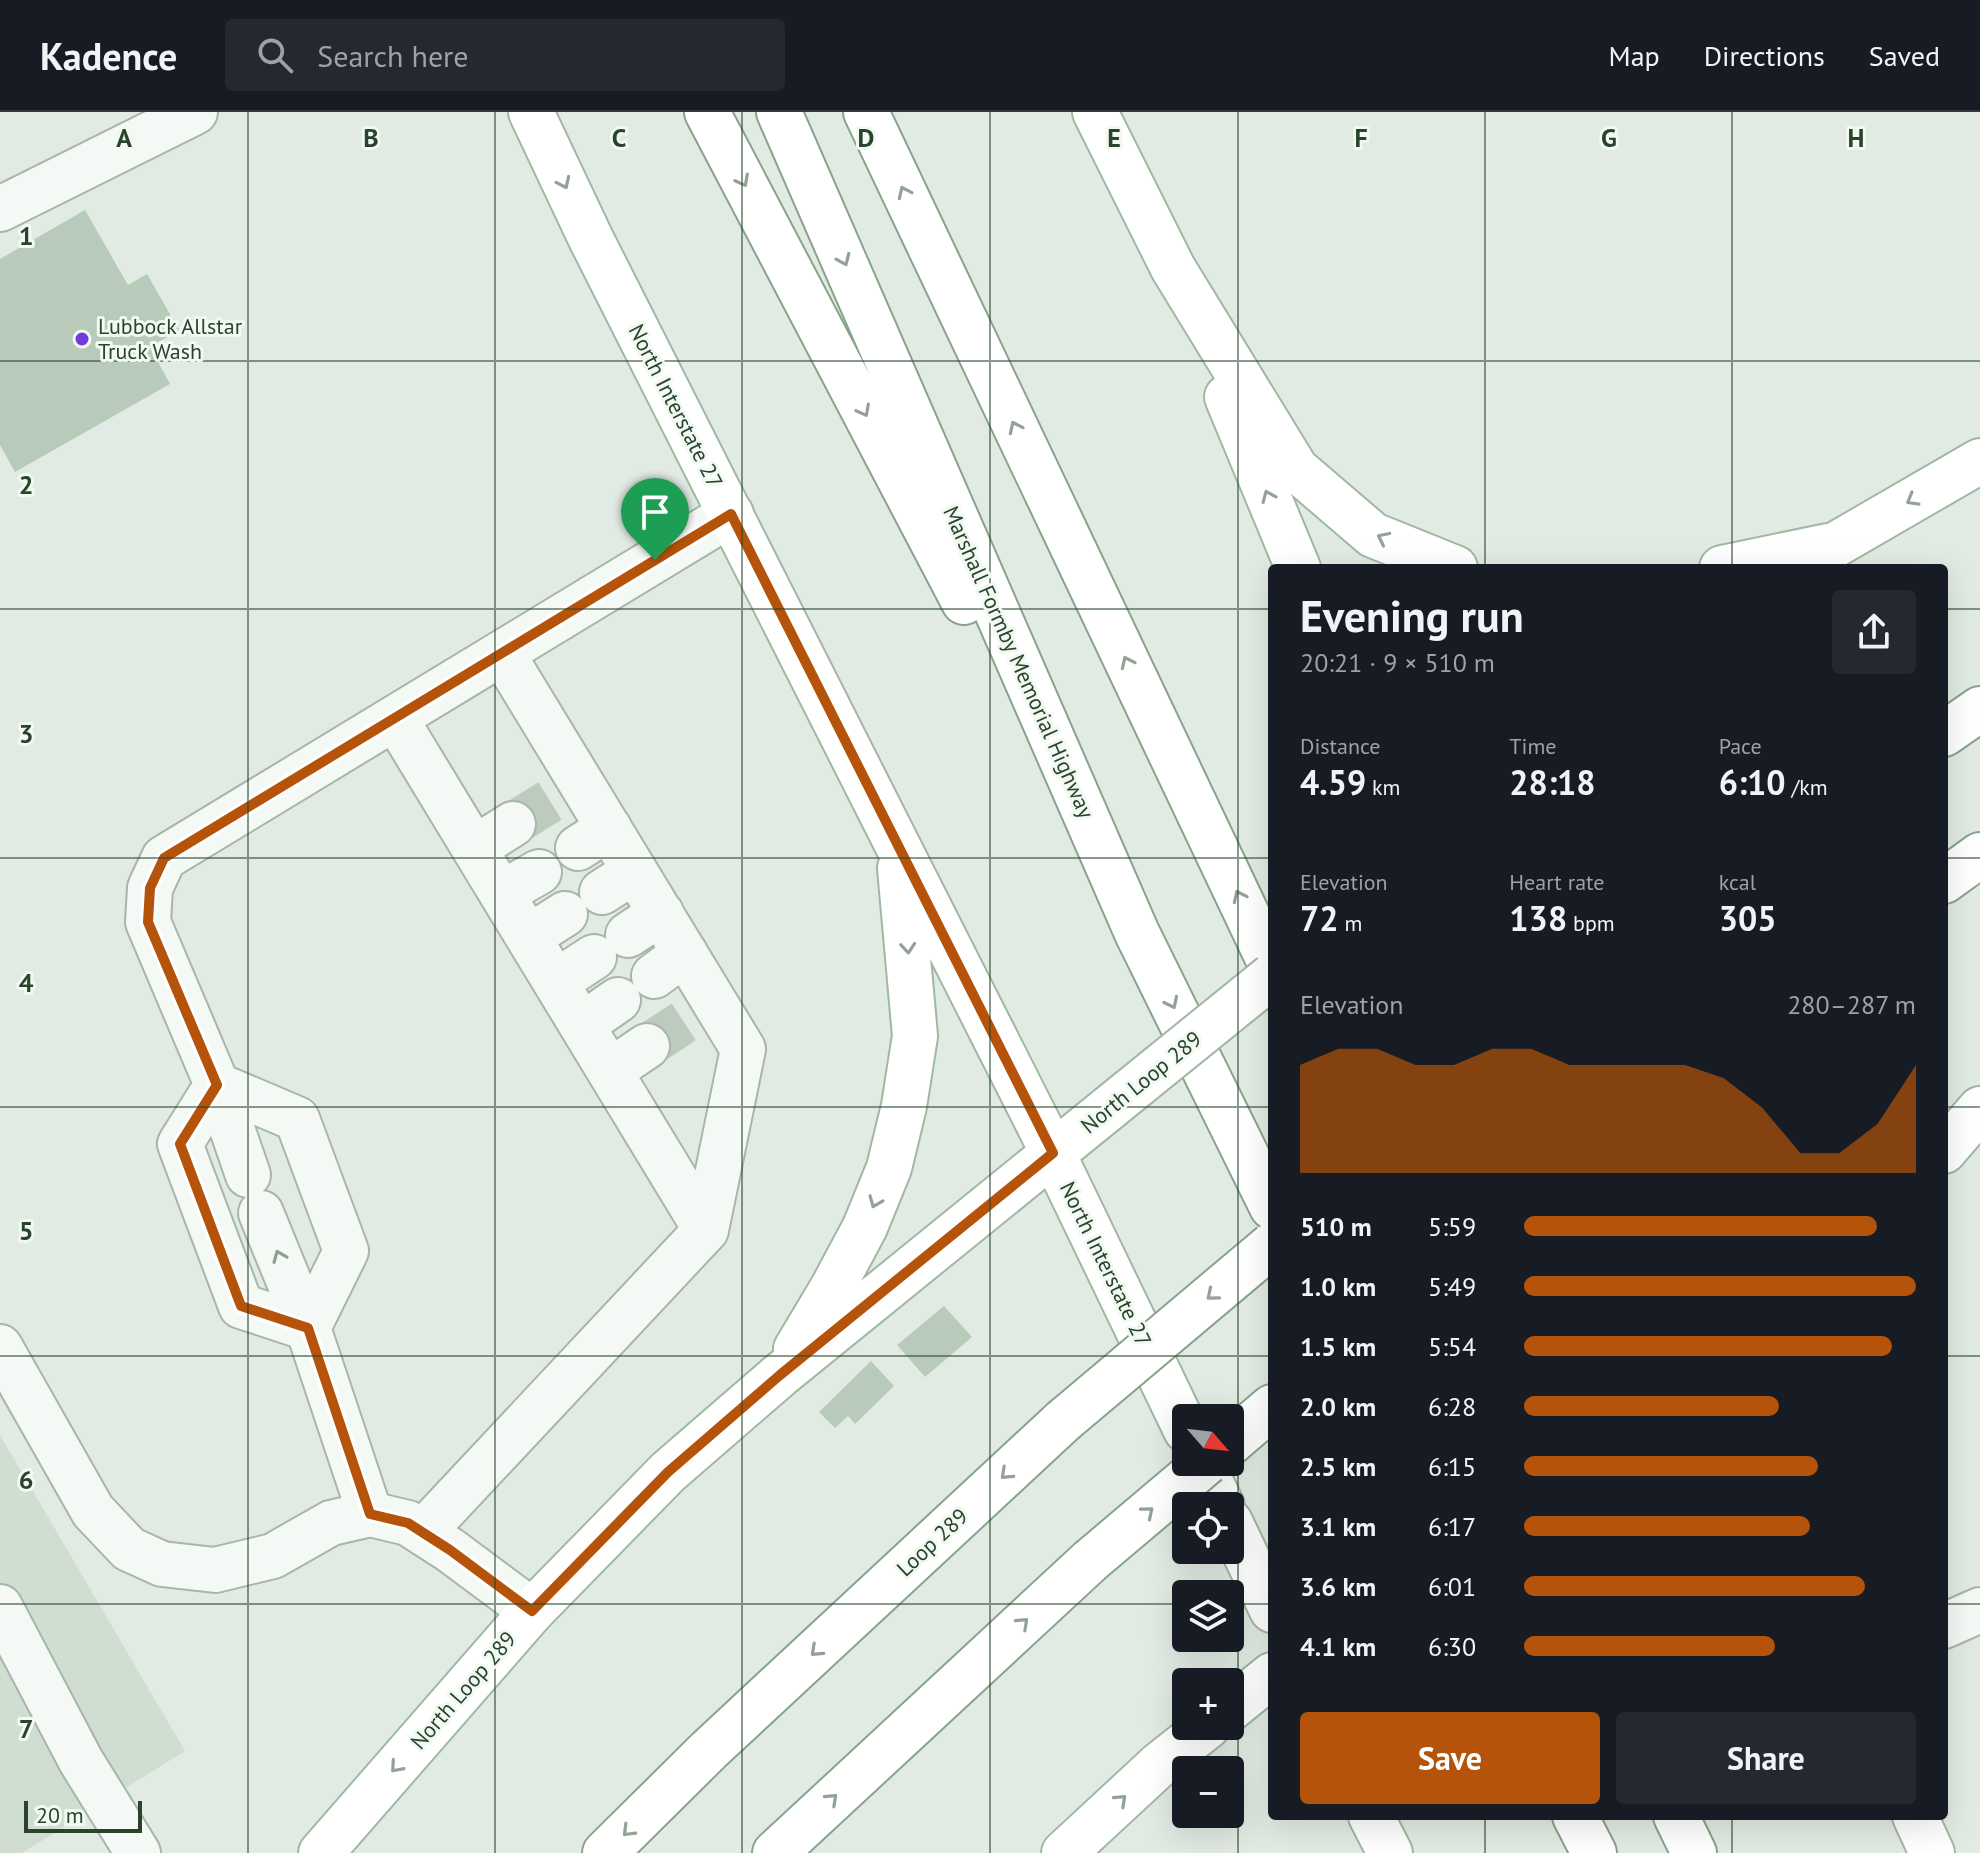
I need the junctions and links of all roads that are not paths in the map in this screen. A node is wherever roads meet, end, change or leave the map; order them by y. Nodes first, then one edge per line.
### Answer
1 (195, 112) edge
2 (531, 112) edge
3 (707, 112) edge
4 (779, 112) edge
5 (866, 112) edge
6 (1095, 112) edge
7 (1114, 112) edge
8 (0, 209) edge
9 (1173, 268) junction
10 (1980, 461) edge
11 (731, 514) junction
12 (1817, 556) edge
13 (1296, 564) edge
14 (1445, 564) edge
15 (1754, 564) edge
16 (502, 653) junction
17 (1980, 709) edge
18 (395, 718) junction
19 (1948, 731) edge
20 (513, 824) tunnel mouth
21 (898, 842) junction
22 (475, 848) junction
23 (1980, 855) edge
24 (1948, 878) edge
25 (565, 914) dead end
26 (1137, 933) junction
27 (628, 935) junction
28 (529, 937) junction
29 (1268, 959) edge
30 (1268, 979) edge
31 (556, 982) junction
32 (618, 1000) dead end
33 (582, 1025) junction
34 (647, 1046) tunnel mouth
35 (610, 1071) junction
36 (217, 1085) junction
37 (1980, 1098) edge
38 (1980, 1109) edge
39 (1948, 1125) edge
40 (1948, 1146) edge
41 (1053, 1153) junction
42 (1268, 1199) edge
43 (706, 1230) junction
44 (1268, 1248) edge
45 (308, 1328) junction
46 (0, 1347) edge
47 (780, 1375) junction
48 (1174, 1404) edge
49 (1268, 1410) edge
50 (1244, 1431) edge
51 (1188, 1476) edge
52 (370, 1514) junction
53 (423, 1532) junction
54 (1244, 1551) edge
55 (1268, 1602) edge
56 (0, 1607) edge
57 (1980, 1610) edge
58 (532, 1611) junction
59 (1948, 1624) edge
60 (1268, 1678) edge
61 (1244, 1698) edge
62 (1190, 1740) edge
63 (1373, 1820) edge
64 (1577, 1820) edge
65 (1678, 1820) edge
66 (1917, 1820) edge
67 (138, 1853) edge
68 (321, 1853) edge
69 (605, 1853) edge
70 (775, 1853) edge
71 (1064, 1853) edge
72 (1390, 1853) edge
73 (1594, 1853) edge
74 (1694, 1853) edge
75 (1932, 1853) edge

1 - 8 street
2 -> 11 main road, North Interstate 27
3 -> 26 main road
4 -> 26 main road, Marshall Formby Memorial Highway
29 -> 5 main road
6 - 9 main road
7 - 9 main road
13 -> 9 main road
14 -> 9 main road
10 -> 12 main road
11 - 16 street
11 - 21 main road, North Interstate 27
12 - 15 main road
16 - 18 street
16 - 27 street
17 - 19 main road
18 - 22 street
18 - 36 street
20 - 22 street
21 - 41 main road, North Interstate 27
21 -> 47 main road
22 - 28 street
23 - 24 main road
25 - 28 street
26 -> 42 main road, Marshall Formby Memorial Highway
27 - 31 street
27 - 43 street
28 - 31 street
30 - 41 main road, North Loop 289, bridge
31 - 33 street
32 - 33 street
33 - 35 street
34 - 35 street
35 - 43 street
45 -> 36 street
36 - 45 street
36 - 45 street
37 - 39 main road
38 - 40 main road
41 - 47 main road, North Loop 289
41 - 48 main road, North Interstate 27
43 - 53 street
44 -> 69 main road, Loop 289, bridge
45 - 52 street
46 - 52 street
47 - 58 main road, North Loop 289
49 - 50 main road
70 -> 51 main road, bridge
52 - 53 street
53 - 58 street
54 - 55 main road
56 - 67 street
57 - 59 street
58 -> 68 main road, North Loop 289
60 - 61 main road
71 -> 62 main road
63 - 72 main road
64 - 73 main road
65 - 74 main road
66 - 75 main road

